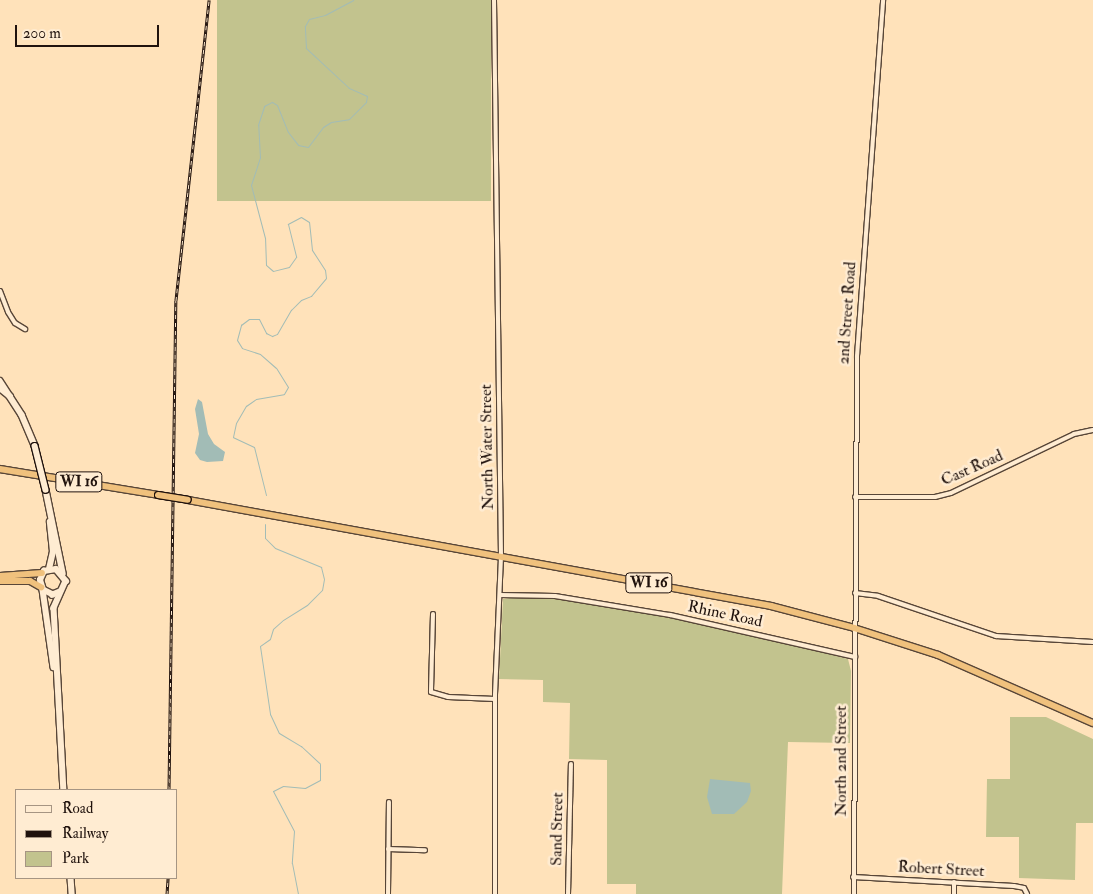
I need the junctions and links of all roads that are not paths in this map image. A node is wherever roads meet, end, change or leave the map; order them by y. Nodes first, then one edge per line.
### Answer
1 (494, 0) edge
2 (883, 0) edge
3 (0, 291) edge
4 (25, 329) dead end
5 (0, 381) edge
6 (0, 388) edge
7 (10, 396) junction
8 (1093, 430) edge
9 (0, 469) edge
10 (46, 490) junction
11 (855, 497) junction
12 (501, 557) junction
13 (49, 569) junction
14 (42, 573) junction
15 (63, 573) junction
16 (0, 576) edge
17 (0, 581) edge
18 (42, 589) junction
19 (60, 592) junction
20 (855, 593) junction
21 (500, 595) junction
22 (433, 614) dead end
23 (854, 628) junction
24 (1093, 642) edge
25 (855, 657) junction
26 (56, 685) junction
27 (495, 698) junction
28 (1093, 723) edge
29 (571, 764) dead end
30 (64, 789) edge
31 (389, 802) dead end
32 (388, 849) junction
33 (425, 850) dead end
34 (853, 878) junction
35 (71, 879) edge
36 (954, 882) junction
37 (1026, 892) edge
38 (72, 894) edge
39 (388, 894) edge
40 (495, 894) edge
41 (568, 894) edge
42 (854, 894) edge
43 (954, 894) edge

1 - 12 street, North Water Street
2 - 11 street, 2nd Street Road
3 - 4 street
5 - 7 main road
6 - 7 main road
7 - 10 main road, bridge
8 - 11 street, Cast Road
9 - 12 highway, WI 16, bridge
10 - 13 main road
10 - 15 main road
11 - 20 street, 2nd Street Road
12 - 21 street, North Water Street
12 - 23 highway, WI 16
13 - 14 main road
13 - 15 main road
14 - 16 highway
14 - 18 main road
15 - 19 main road
17 - 18 highway
18 - 19 main road
18 - 26 main road
19 - 26 main road
20 - 23 street, 2nd Street Road
20 - 24 street
21 - 25 street, Rhine Road
21 - 27 street, North Water Street
22 - 27 street
23 - 25 street, North 2nd Street
23 - 28 highway, WI 16
25 - 34 street, North 2nd Street
26 - 30 main road
27 - 40 street, North Water Street
29 - 41 street, Sand Street
31 - 32 street
32 - 33 street
32 - 39 street
34 - 36 street, Robert Street
34 - 42 street, North 2nd Street
35 - 38 main road
36 - 37 street, Robert Street
36 - 43 street

